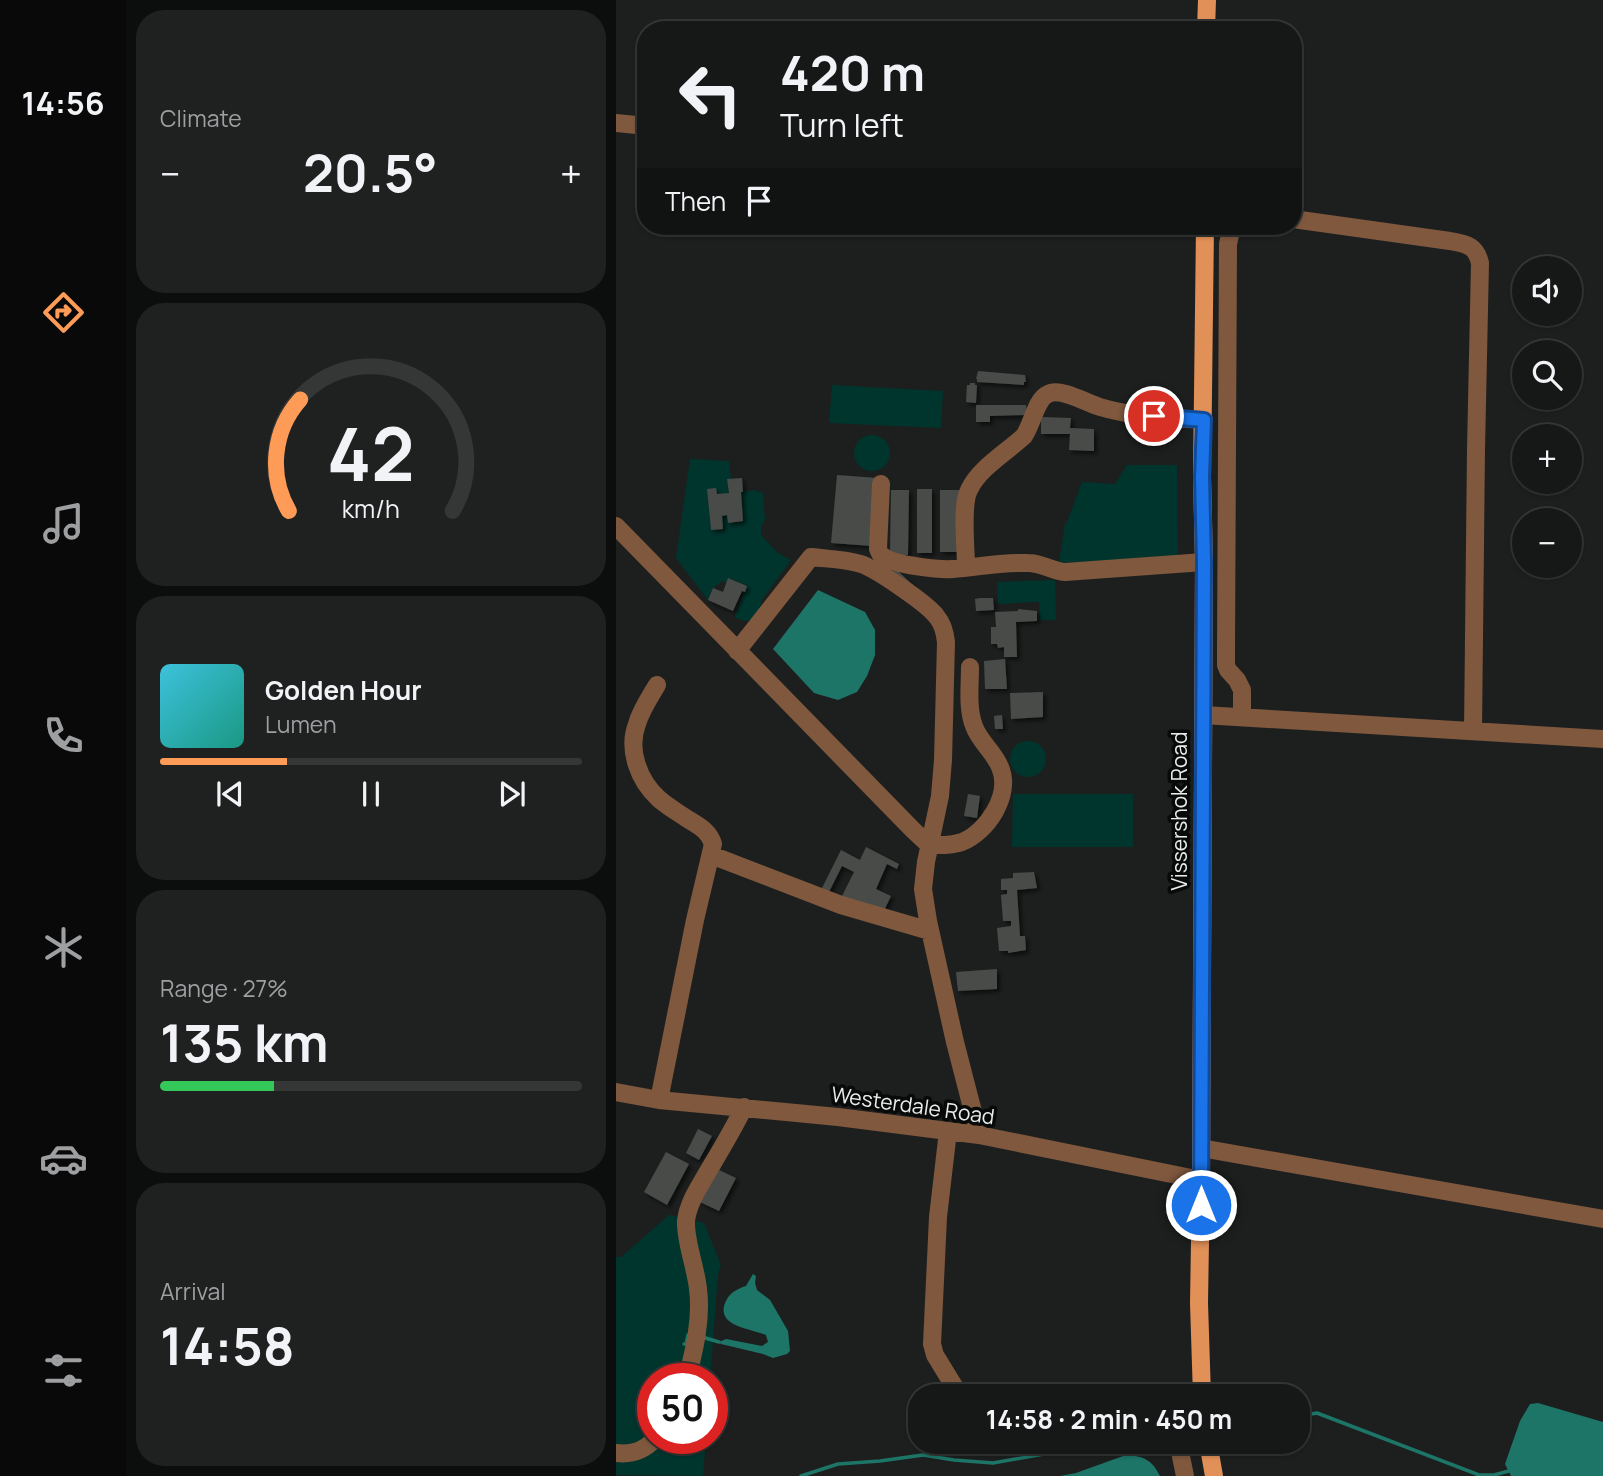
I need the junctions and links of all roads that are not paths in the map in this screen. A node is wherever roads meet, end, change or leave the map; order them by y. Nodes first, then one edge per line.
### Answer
1 (1207, 0) edge
2 (1206, 21) edge
3 (616, 124) edge
4 (637, 125) edge
5 (1302, 220) edge
6 (1205, 235) edge
7 (1230, 235) edge
8 (1204, 420) junction
9 (881, 484) dead end
10 (616, 526) edge
11 (1204, 562) junction
12 (966, 567) junction
13 (737, 651) junction
14 (970, 667) dead end
15 (657, 685) dead end
16 (1203, 715) junction
17 (1242, 717) junction
18 (1473, 731) junction
19 (1603, 739) edge
20 (929, 845) junction
21 (710, 855) junction
22 (930, 930) junction
23 (616, 1092) edge
24 (659, 1100) junction
25 (744, 1107) junction
26 (948, 1131) junction
27 (979, 1135) junction
28 (1200, 1148) junction
29 (1201, 1181) junction
30 (1603, 1219) edge
31 (691, 1363) edge
32 (953, 1384) edge
33 (1202, 1384) edge
34 (637, 1452) edge
35 (616, 1453) edge
36 (1180, 1454) edge
37 (1210, 1454) edge
38 (1185, 1476) edge
39 (1214, 1476) edge

1 - 2 main road
3 - 4 street
5 - 18 street
6 - 8 main road, Vissershok Road
7 - 17 street
8 - 11 main road, Vissershok Road
8 - 12 street
9 - 12 street
10 - 13 street
11 - 12 street
11 - 16 main road, Vissershok Road
13 - 20 street
13 - 20 street
14 - 20 street
15 - 21 street
16 - 17 street
16 - 28 main road, Vissershok Road
17 - 18 street
18 - 19 street
20 - 22 street
21 - 22 street
21 - 24 street
22 - 27 street
23 - 24 street, Westerdale Road
24 - 25 street, Westerdale Road
25 - 26 street, Westerdale Road
25 - 31 street
26 - 27 street, Westerdale Road
26 - 32 street
27 - 29 street, Westerdale Road
28 - 29 main road, Vissershok Road
28 - 30 street
29 - 33 main road, Vissershok Road
34 - 35 street
36 - 38 street
37 - 39 main road

